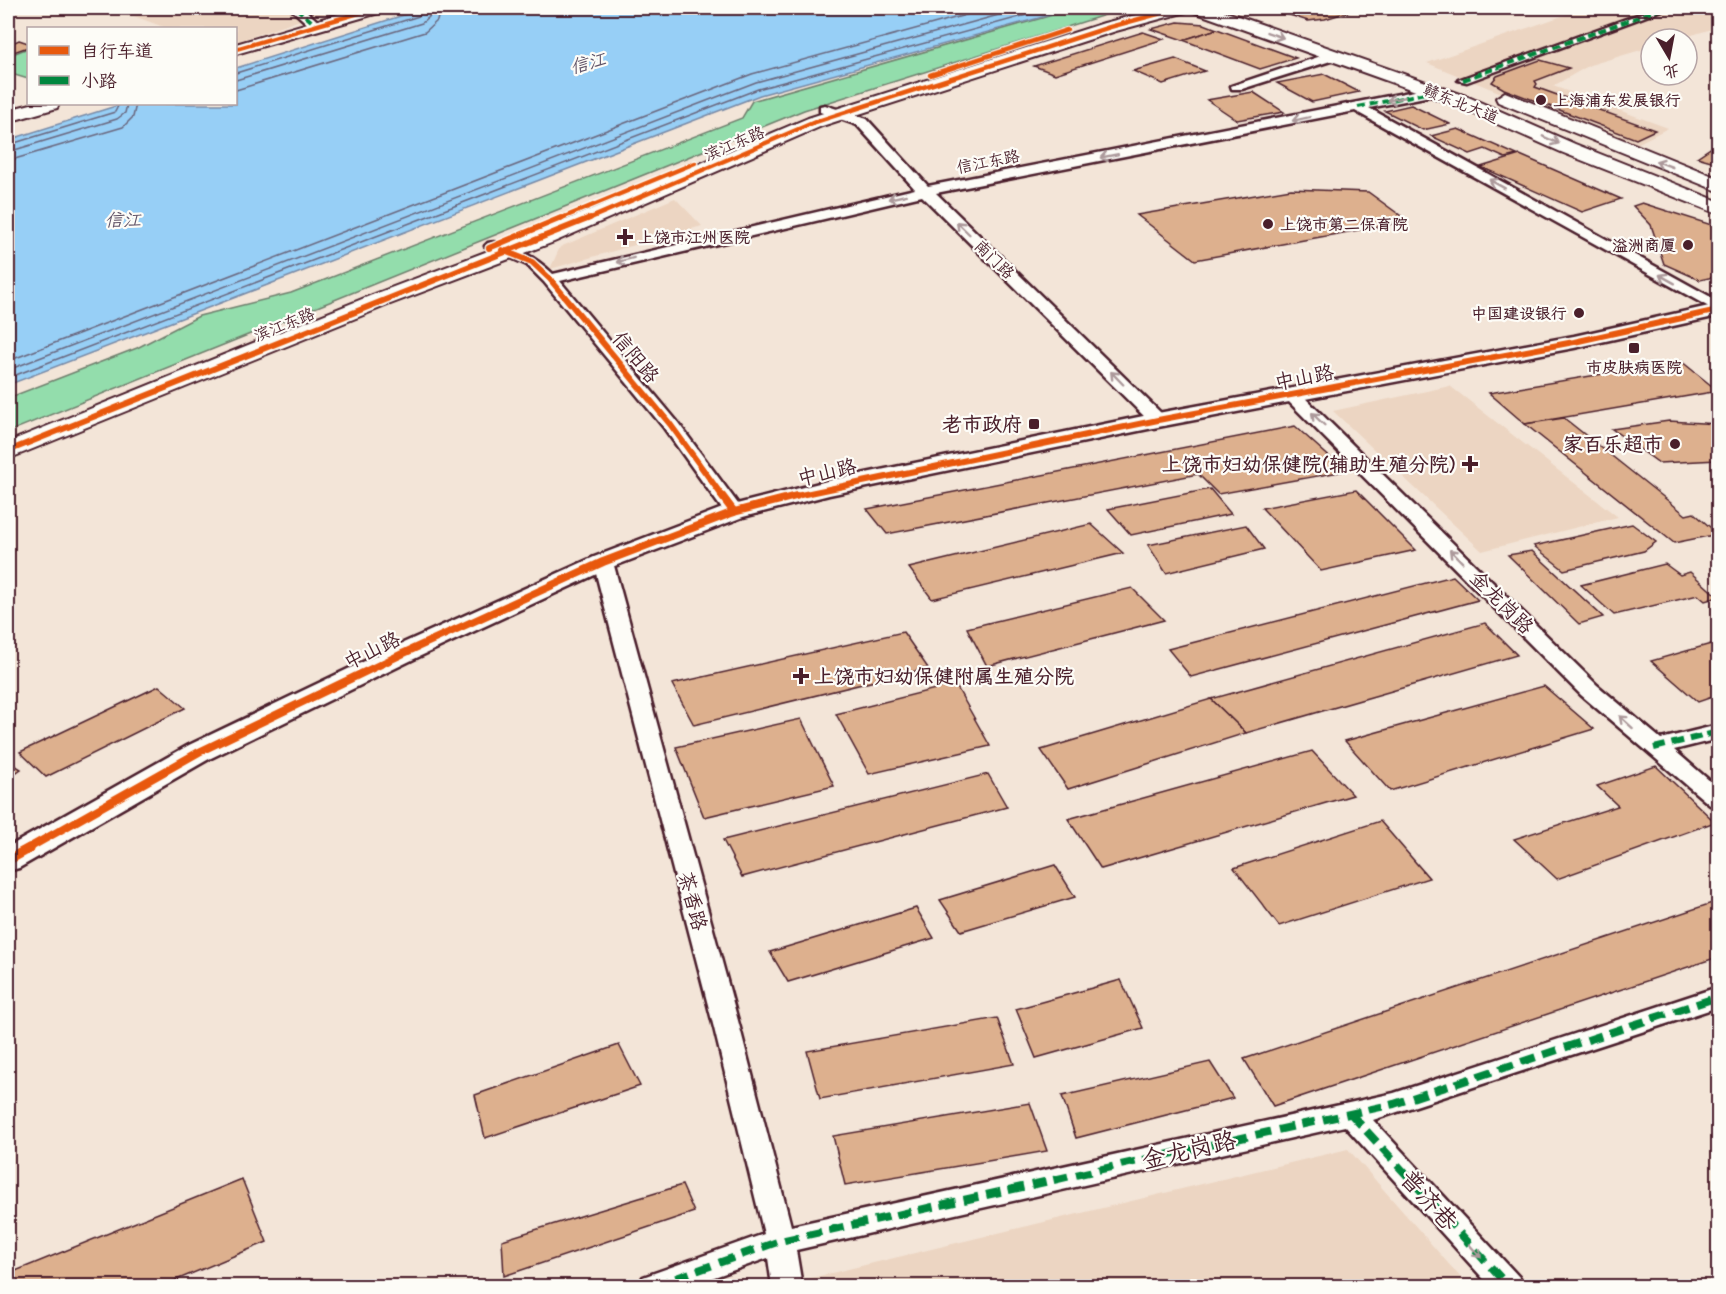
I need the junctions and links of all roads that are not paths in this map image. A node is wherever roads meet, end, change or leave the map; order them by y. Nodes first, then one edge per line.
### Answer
1 (296, 8) edge
2 (376, 8) edge
3 (1142, 8) edge
4 (1180, 8) edge
5 (1200, 8) edge
6 (1250, 8) edge
7 (1663, 8) edge
8 (316, 25) junction
9 (237, 49) edge
10 (1334, 56) junction
11 (1421, 66) dead end
12 (1442, 73) dead end
13 (1463, 80) junction
14 (1237, 86) dead end
15 (1435, 92) junction
16 (46, 105) edge
17 (1358, 106) junction
18 (833, 111) junction
19 (8, 116) edge
20 (1719, 185) edge
21 (925, 191) junction
22 (1719, 208) edge
23 (500, 249) junction
24 (550, 279) junction
25 (1719, 309) edge
26 (1293, 396) junction
27 (1158, 420) junction
28 (8, 440) edge
29 (8, 451) edge
30 (735, 512) junction
31 (603, 562) junction
32 (1719, 732) edge
33 (1654, 748) junction
34 (1719, 800) edge
35 (8, 860) edge
36 (1719, 998) edge
37 (1351, 1114) junction
38 (780, 1241) junction
39 (654, 1287) edge
40 (787, 1287) edge
41 (1508, 1287) edge

1 - 8 street
2 - 8 main road
3 - 18 main road, 滨江东路
4 - 18 main road, 滨江东路
5 -> 10 main road, 赣东北大道
6 - 11 main road
7 - 13 street
8 - 9 main road
10 - 14 street
10 - 15 main road, 赣东北大道
12 - 13 main road
20 -> 13 main road
15 -> 17 street, 信江东路
15 -> 22 main road, 赣东北大道
16 - 19 main road
17 -> 21 street, 信江东路
25 -> 17 street
18 - 21 street, 南门路
18 - 23 main road, 滨江东路
21 -> 24 street, 信江东路
27 -> 21 street, 南门路
23 - 24 street, 信阳路
23 - 28 main road, 滨江东路
23 - 29 main road, 滨江东路
24 - 30 street, 信阳路
25 - 26 street, 中山路
26 - 27 street, 中山路
33 -> 26 street, 金龙岗路
27 - 30 street, 中山路
30 - 31 street, 中山路
31 - 35 street, 中山路
31 - 38 street, 茶香路
32 - 33 street
33 - 34 street, 金龙岗路
36 - 37 street, 金龙岗路
37 - 38 street, 金龙岗路
37 -> 41 street, 普济巷
38 - 39 street, 金龙岗路
38 - 40 street, 茶香路

